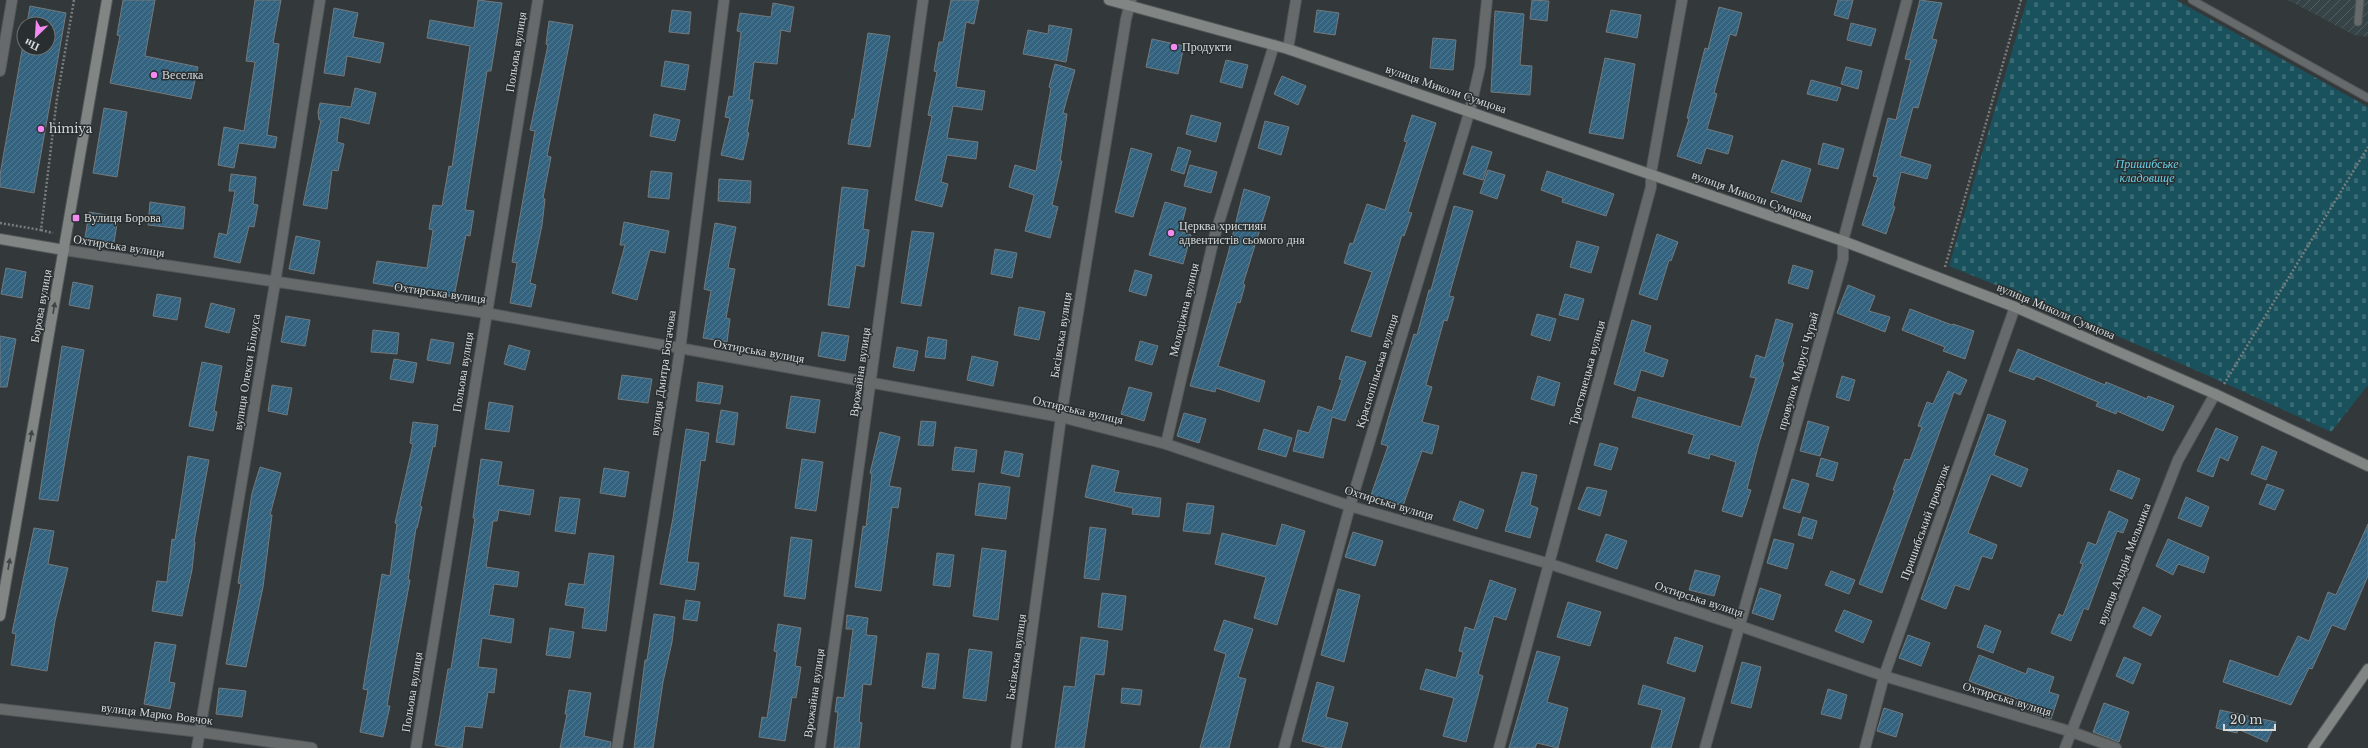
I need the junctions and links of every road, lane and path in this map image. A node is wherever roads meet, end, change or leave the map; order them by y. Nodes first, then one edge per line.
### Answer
1 (12, 0) edge
2 (74, 0) edge
3 (107, 0) edge
4 (320, 0) edge
5 (538, 0) edge
6 (724, 0) edge
7 (923, 0) edge
8 (1109, 0) edge
9 (1296, 0) edge
10 (1487, 0) edge
11 (1682, 0) edge
12 (1907, 0) edge
13 (2021, 0) edge
14 (2192, 0) edge
15 (2360, 0) edge
16 (1131, 2) edge
17 (2358, 22) dead end
18 (1274, 45) junction
19 (1288, 49) junction
20 (0, 71) edge
21 (2368, 98) edge
22 (1470, 110) junction
23 (2368, 147) edge
24 (1651, 173) junction
25 (0, 222) edge
26 (0, 239) edge
27 (1843, 241) junction
28 (64, 250) junction
29 (1941, 279) junction
30 (275, 283) junction
31 (2015, 307) junction
32 (486, 313) junction
33 (680, 350) junction
34 (871, 384) junction
35 (2222, 386) dead end
36 (2215, 394) junction
37 (1061, 417) junction
38 (1166, 444) junction
39 (2368, 466) edge
40 (1350, 506) junction
41 (1550, 564) junction
42 (0, 616) edge
43 (1740, 626) junction
44 (2368, 669) edge
45 (1884, 676) junction
46 (0, 709) edge
47 (200, 732) junction
48 (2072, 732) junction
49 (197, 748) edge
50 (312, 748) edge
51 (416, 748) edge
52 (617, 748) edge
53 (820, 748) edge
54 (1016, 748) edge
55 (1284, 748) edge
56 (1499, 748) edge
57 (1705, 748) edge
58 (1865, 748) edge
59 (2065, 748) edge
60 (2116, 748) edge
61 (2313, 748) edge

1 - 20 street
2 - 25 path
3 - 28 street, Борова вулиця
4 - 30 street, вулиця Олекси Білоуса
5 - 32 street, Польова вулиця
6 - 33 street, вулиця Дмитра Богачова
7 - 34 street, Врожайна вулиця
8 - 16 street, вулиця Миколи Сумцова
9 - 19 street
10 - 22 street, Краснопільська вулиця
11 - 24 street, Тростянецька вулиця
12 - 27 street, провулок Марусі Чурай
13 - 29 path
14 - 21 lane
15 - 17 lane
16 - 18 street, вулиця Миколи Сумцова
16 - 37 street, Басівська вулиця
18 - 19 street, вулиця Миколи Сумцова
18 - 38 street, Молодіжна вулиця
19 - 22 street, вулиця Миколи Сумцова
22 - 24 street, вулиця Миколи Сумцова
22 - 40 street, Краснопільська вулиця
23 - 35 path
24 - 27 street, вулиця Миколи Сумцова
24 - 41 street, Тростянецька вулиця
26 - 28 street, Охтирська вулиця
27 - 29 street, вулиця Миколи Сумцова
27 - 43 street, провулок Марусі Чурай
28 - 30 street, Охтирська вулиця
42 -> 28 street, Борова вулиця
29 - 31 street, вулиця Миколи Сумцова
30 - 32 street, Охтирська вулиця
30 - 47 street, вулиця Олекси Білоуса
31 - 36 street, вулиця Миколи Сумцова
31 - 45 street, Пришибський провулок
32 - 33 street, Охтирська вулиця
32 - 51 street, Польова вулиця
33 - 34 street, Охтирська вулиця
33 - 52 street, вулиця Дмитра Богачова
34 - 37 street, Охтирська вулиця
34 - 53 street, Врожайна вулиця
36 - 39 street, вулиця Миколи Сумцова
36 - 48 street, вулиця Андрія Мельника
37 - 38 street, Охтирська вулиця
37 - 54 street, Басівська вулиця
38 - 40 street, Охтирська вулиця
40 - 41 street, Охтирська вулиця
40 - 55 street, Краснопільська вулиця
41 - 43 street, Охтирська вулиця
41 - 56 street, Тростянецька вулиця
43 - 45 street, Охтирська вулиця
43 - 57 street, провулок Марусі Чурай
44 - 61 street
45 - 48 street, Охтирська вулиця
45 - 58 street, Пришибський провулок
46 - 47 street, вулиця Марко Вовчок
47 - 49 street, вулиця Олекси Білоуса
47 - 50 street, вулиця Марко Вовчок
48 - 59 street, вулиця Андрія Мельника
48 - 60 street, Охтирська вулиця

